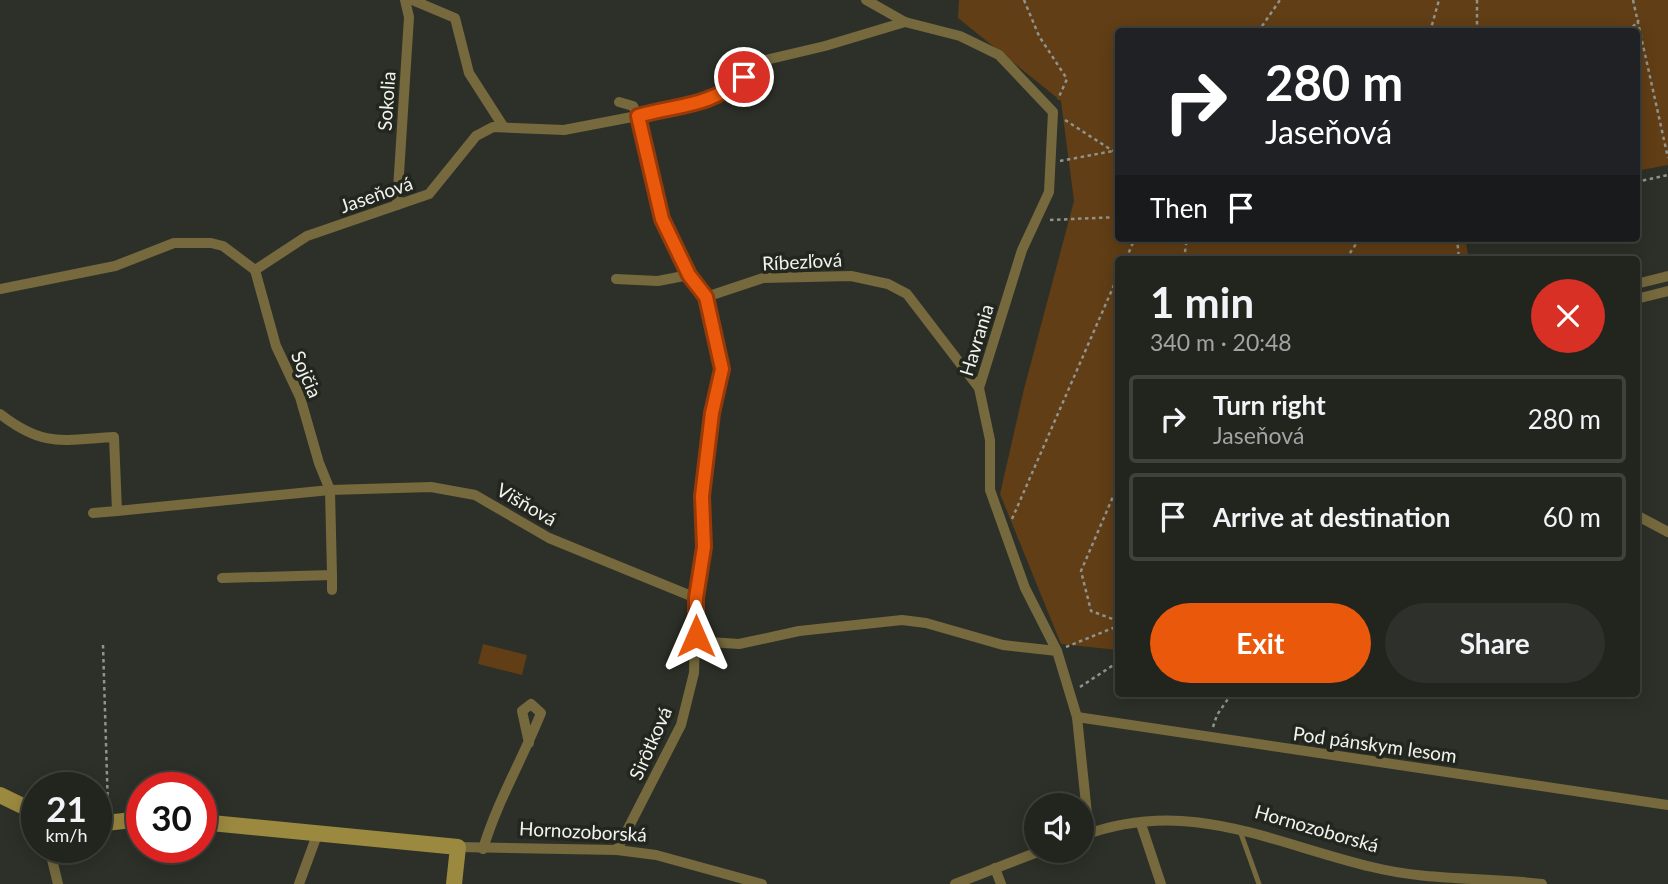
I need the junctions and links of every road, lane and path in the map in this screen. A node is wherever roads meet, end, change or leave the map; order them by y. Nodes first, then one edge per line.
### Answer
1 (405, 0) edge
2 (412, 0) edge
3 (866, 0) edge
4 (1024, 0) edge
5 (1280, 0) edge
6 (1439, 0) edge
7 (1476, 0) edge
8 (1633, 0) edge
9 (1639, 20) junction
10 (905, 22) junction
11 (1261, 28) edge
12 (1431, 28) edge
13 (1477, 28) edge
14 (1632, 28) edge
15 (619, 102) dead end
16 (1053, 112) junction
17 (638, 116) junction
18 (503, 126) junction
19 (1113, 150) joint
20 (1668, 158) edge
21 (1051, 162) junction
22 (1668, 175) edge
23 (1640, 182) edge
24 (397, 205) junction
25 (1115, 217) edge
26 (1036, 221) junction
27 (255, 270) junction
28 (689, 275) junction
29 (1668, 276) edge
30 (616, 279) dead end
31 (1651, 280) junction
32 (1115, 283) edge
33 (1640, 283) edge
34 (0, 289) edge
35 (1668, 291) edge
36 (1655, 294) junction
37 (706, 297) junction
38 (1640, 298) edge
39 (979, 388) junction
40 (0, 414) edge
41 (330, 490) junction
42 (1115, 492) edge
43 (117, 511) junction
44 (93, 513) dead end
45 (1640, 517) edge
46 (1668, 532) edge
47 (1006, 535) junction
48 (332, 575) junction
49 (222, 578) dead end
50 (332, 590) dead end
51 (696, 598) junction
52 (1115, 620) edge
53 (1115, 627) edge
54 (696, 636) junction
55 (103, 645) dead end
56 (1057, 651) junction
57 (1115, 664) edge
58 (1071, 694) junction
59 (1231, 697) edge
60 (1077, 717) junction
61 (1210, 737) junction
62 (529, 743) dead end
63 (102, 772) edge
64 (1082, 793) edge
65 (0, 795) edge
66 (21, 805) edge
67 (1668, 805) edge
68 (217, 824) edge
69 (1142, 824) junction
70 (1239, 827) junction
71 (1094, 832) edge
72 (317, 835) junction
73 (458, 847) junction
74 (483, 849) junction
75 (617, 850) junction
76 (1024, 857) edge
77 (53, 863) edge
78 (995, 868) junction
79 (58, 884) edge
80 (299, 884) edge
81 (454, 884) edge
82 (762, 884) edge
83 (955, 884) edge
84 (1001, 884) edge
85 (1161, 884) edge
86 (1259, 884) edge
87 (1541, 884) edge

1 - 24 street, Sokolia
2 - 18 street
3 - 10 street
4 - 16 path
5 - 11 path
6 - 12 path
7 - 13 path
8 - 9 path
9 - 14 path
9 - 20 path
10 - 16 street
10 - 17 street, Jaseňová
15 - 17 street
16 - 19 path
16 - 21 street, Havrania
17 - 18 street, Jaseňová
17 - 28 street, Sirôtková
18 - 24 street, Jaseňová
19 - 21 path
21 - 26 street, Havrania
22 - 23 path
24 - 27 street, Jaseňová
25 - 26 path
26 - 39 street, Havrania
27 - 34 street
27 - 41 street, Sojčia
28 - 30 street
28 - 37 street, Sirôtková
29 - 31 street
31 - 33 street
31 - 36 street
32 - 47 path
35 - 36 street
36 - 38 street
37 - 39 street, Ríbezľová
37 - 51 street, Sirôtková
39 - 47 street, Havrania
40 - 43 street
41 - 43 street, Višňová
41 - 48 street
41 - 51 street, Višňová
42 - 52 path
43 - 44 street, Višňová
45 - 46 street
47 - 56 street, Havrania
48 - 49 street
48 - 50 street
51 - 54 street, Sirôtková
53 - 56 path
54 - 56 street
54 - 75 street, Sirôtková
55 - 63 path
56 - 58 street, Havrania
57 - 58 path
58 - 60 street, Havrania
59 - 61 path
60 - 61 street, Pod pánskym lesom
60 - 64 street, Havrania
61 - 67 street, Pod pánskym lesom
62 - 74 street, Hornozoborská
65 - 66 street
68 - 72 street, Hornozoborská
69 - 70 street, Hornozoborská
69 - 71 street, Hornozoborská
69 - 85 street
70 - 86 lane
70 - 87 street, Hornozoborská
72 - 73 street, Hornozoborská
72 - 80 street
73 - 74 street, Hornozoborská
73 - 81 street
74 - 75 street, Hornozoborská
75 - 82 street, Hornozoborská
76 - 78 street
77 - 79 street
78 - 83 street
78 - 84 street

